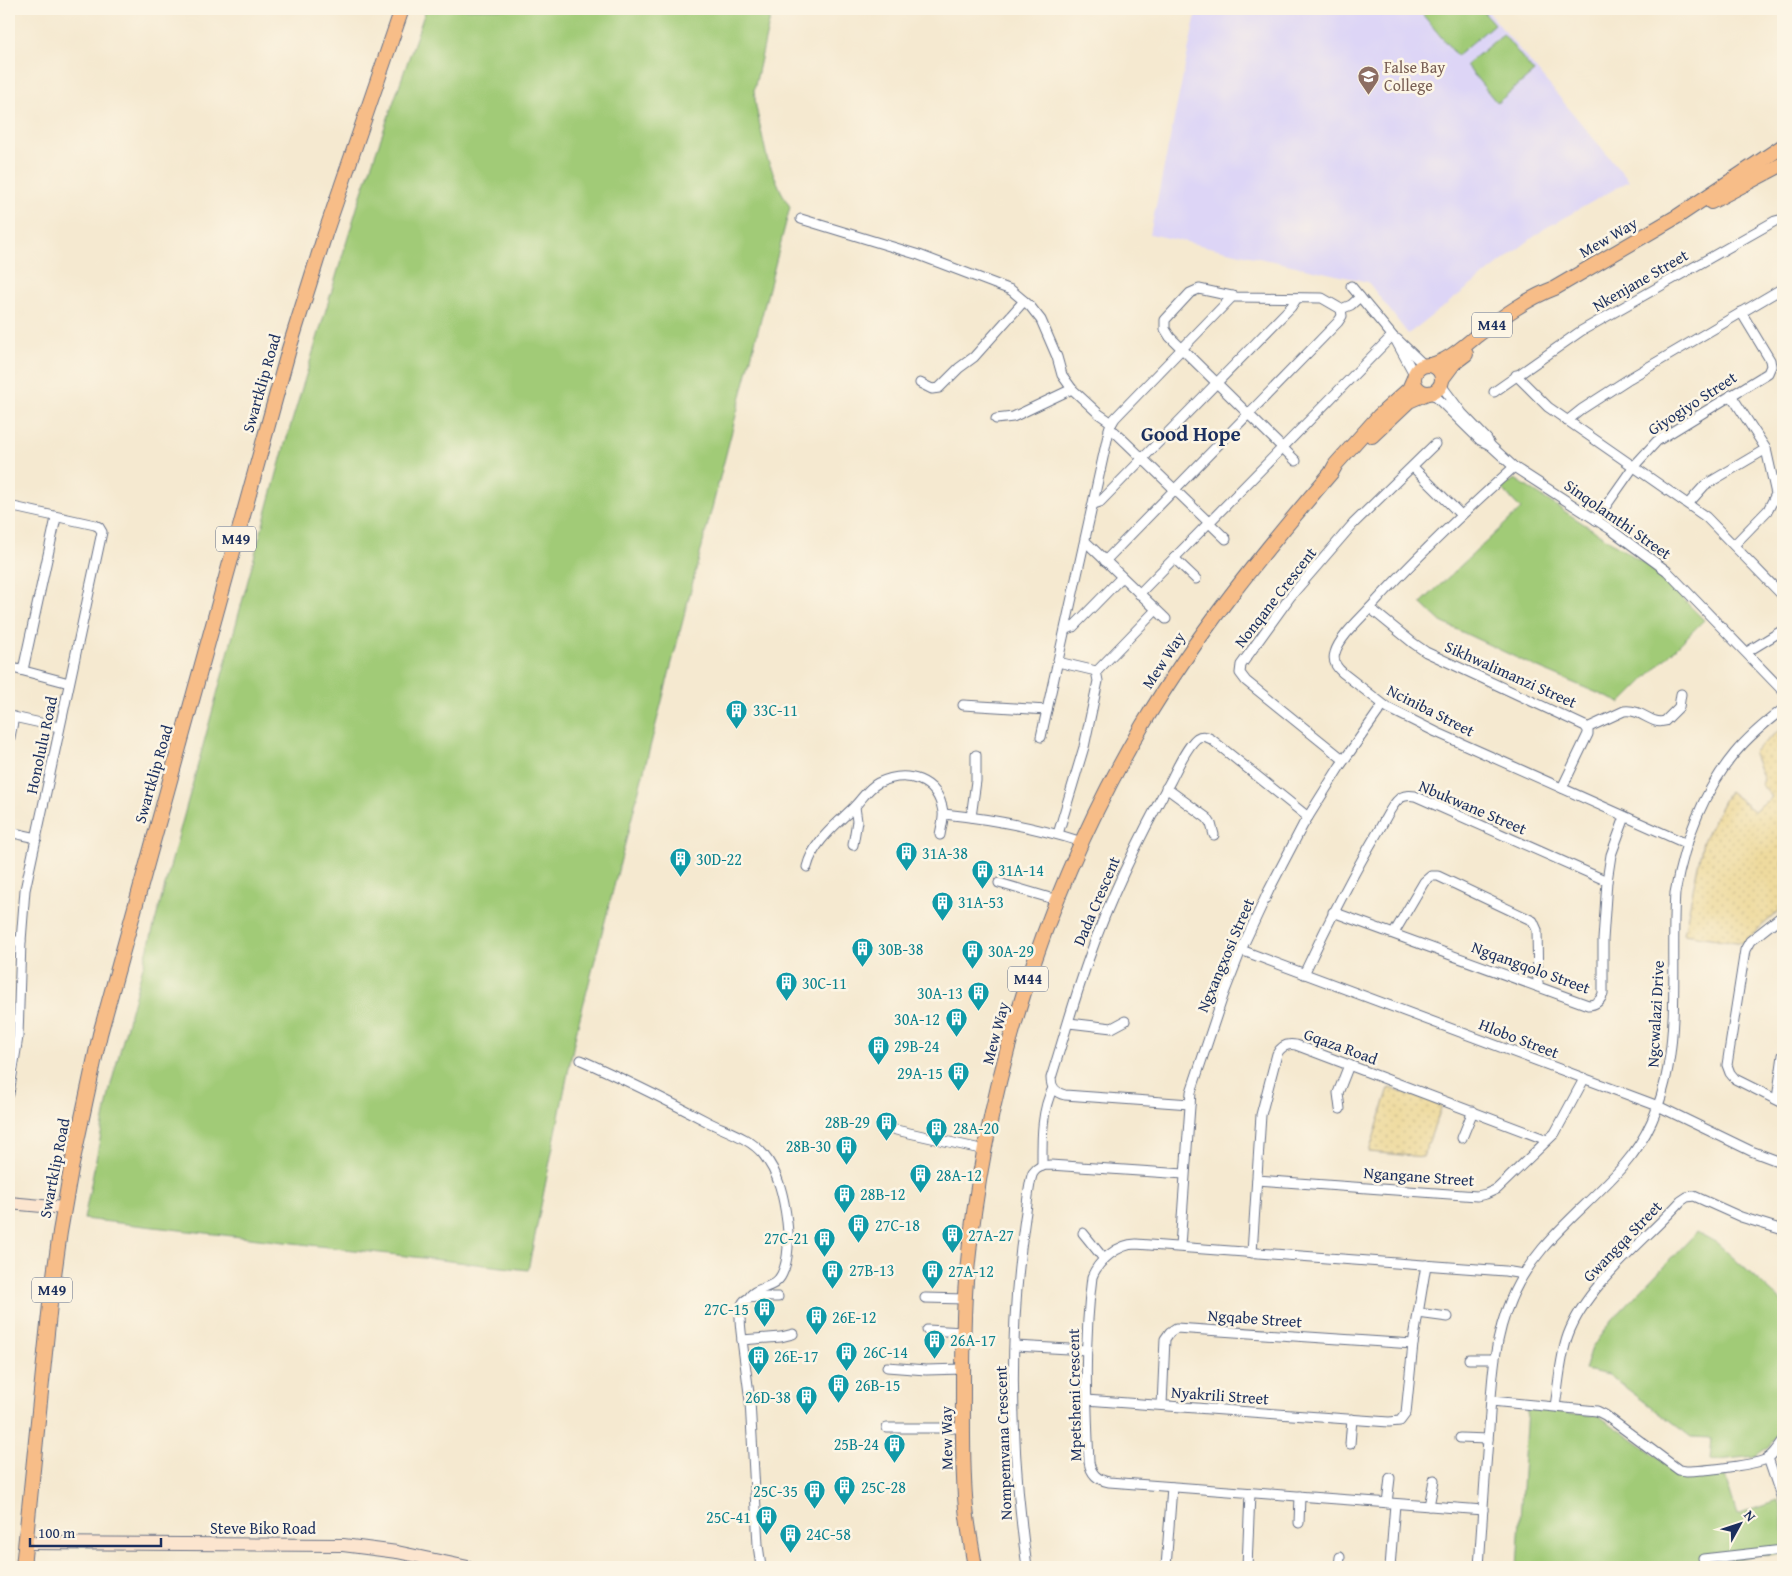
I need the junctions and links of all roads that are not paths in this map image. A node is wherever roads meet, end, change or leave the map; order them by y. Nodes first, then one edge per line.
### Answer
1 (402, 9) edge
2 (1783, 146) edge
3 (1783, 156) edge
4 (1783, 164) edge
5 (1769, 171) junction
6 (1678, 216) junction
7 (801, 219) dead end
8 (1783, 219) edge
9 (1351, 286) dead end
10 (1555, 288) junction
11 (1783, 288) edge
12 (1233, 296) junction
13 (1360, 297) junction
14 (1297, 298) junction
15 (1024, 301) junction
16 (1341, 309) junction
17 (1741, 312) junction
18 (1393, 337) junction
19 (1183, 350) junction
20 (1421, 371) junction
21 (1516, 375) junction
22 (920, 383) dead end
23 (1217, 383) junction
24 (1435, 388) junction
25 (1072, 389) junction
26 (1494, 392) dead end
27 (1731, 395) junction
28 (1249, 414) junction
29 (996, 419) dead end
30 (1567, 421) junction
31 (1110, 426) junction
32 (1435, 444) dead end
33 (1282, 447) junction
34 (1766, 449) junction
35 (1143, 458) junction
36 (1296, 460) dead end
37 (1634, 466) junction
38 (1413, 467) junction
39 (1514, 467) junction
40 (1331, 473) junction
41 (1175, 490) junction
42 (1094, 504) junction
43 (1688, 504) junction
44 (9, 507) edge
45 (1461, 514) junction
46 (56, 518) junction
47 (1596, 520) junction
48 (1209, 522) junction
49 (1226, 539) dead end
50 (1086, 542) junction
51 (1734, 545) junction
52 (1174, 558) junction
53 (1105, 561) junction
54 (1122, 577) junction
55 (1196, 579) dead end
56 (1139, 594) junction
57 (1783, 596) edge
58 (1370, 608) junction
59 (1156, 610) junction
60 (1166, 619) dead end
61 (1066, 629) junction
62 (1783, 630) edge
63 (1747, 652) junction
64 (1058, 662) junction
65 (9, 667) edge
66 (23, 670) junction
67 (1096, 671) junction
68 (69, 683) junction
69 (1783, 691) edge
70 (1680, 694) dead end
71 (1383, 704) junction
72 (963, 705) dead end
73 (1783, 709) edge
74 (1047, 710) junction
75 (11, 716) edge
76 (59, 727) junction
77 (1587, 728) junction
78 (1041, 736) dead end
79 (9, 742) edge
80 (976, 755) dead end
81 (1344, 760) junction
82 (1166, 788) junction
83 (1562, 788) junction
84 (855, 807) junction
85 (944, 814) junction
86 (971, 817) junction
87 (1308, 817) junction
88 (1625, 817) junction
89 (9, 832) edge
90 (1058, 834) junction
91 (1214, 834) dead end
92 (940, 835) dead end
93 (37, 838) junction
94 (1082, 842) junction
95 (1687, 844) junction
96 (853, 845) dead end
97 (807, 867) dead end
98 (1607, 881) junction
99 (999, 883) dead end
100 (1056, 900) junction
101 (1333, 912) junction
102 (1783, 915) edge
103 (1394, 933) junction
104 (9, 941) edge
105 (21, 941) junction
106 (1241, 950) junction
107 (1304, 974) junction
108 (1538, 987) junction
109 (1125, 1021) dead end
110 (1069, 1023) junction
111 (1783, 1055) edge
112 (581, 1060) dead end
113 (1349, 1065) junction
114 (1584, 1079) junction
115 (1053, 1088) junction
116 (9, 1094) edge
117 (1780, 1101) edge
118 (1190, 1104) junction
119 (1658, 1106) junction
120 (1340, 1109) dead end
121 (1473, 1111) junction
122 (896, 1130) dead end
123 (1462, 1138) dead end
124 (1547, 1140) junction
125 (985, 1150) junction
126 (1783, 1163) edge
127 (1042, 1166) junction
128 (1184, 1174) junction
129 (1257, 1180) junction
130 (9, 1203) edge
131 (64, 1208) junction
132 (1783, 1230) edge
133 (1083, 1233) dead end
134 (1180, 1246) junction
135 (1252, 1253) junction
136 (1104, 1259) junction
137 (1426, 1266) junction
138 (1523, 1274) junction
139 (778, 1297) dead end
140 (749, 1298) junction
141 (925, 1298) dead end
142 (965, 1299) junction
143 (1418, 1313) junction
144 (1448, 1316) dead end
145 (927, 1330) dead end
146 (964, 1332) junction
147 (793, 1334) dead end
148 (742, 1340) junction
149 (1413, 1344) junction
150 (1015, 1346) junction
151 (1087, 1350) junction
152 (1469, 1359) dead end
153 (1494, 1359) junction
154 (886, 1367) dead end
155 (963, 1369) junction
156 (1086, 1400) junction
157 (1491, 1401) junction
158 (1162, 1405) junction
159 (1555, 1406) junction
160 (1352, 1419) junction
161 (887, 1428) dead end
162 (963, 1428) junction
163 (1460, 1438) dead end
164 (1488, 1439) junction
165 (1783, 1440) edge
166 (1350, 1444) dead end
167 (1768, 1458) junction
168 (1390, 1478) dead end
169 (1434, 1480) dead end
170 (1172, 1487) junction
171 (1250, 1493) junction
172 (1300, 1496) junction
173 (1783, 1502) edge
174 (1391, 1503) junction
175 (1429, 1506) junction
176 (1483, 1510) junction
177 (1299, 1523) dead end
178 (26, 1543) junction
179 (1783, 1550) edge
180 (1340, 1557) dead end
181 (1702, 1560) dead end
182 (23, 1567) edge
183 (468, 1567) edge
184 (761, 1567) edge
185 (975, 1567) edge
186 (1027, 1567) edge
187 (1166, 1567) edge
188 (1247, 1567) edge
189 (1339, 1567) edge
190 (1390, 1567) edge
191 (1479, 1567) edge

1 - 131 main road, Swartklip Road / M49
2 - 6 main road, Mew Way / M44
3 - 5 main road
4 - 5 main road, Mew Way / M44
5 - 6 main road, Mew Way / M44
6 - 10 main road, Mew Way / M44
7 - 15 street
8 - 21 street, Nkenjane Street
9 - 13 street
10 - 20 main road, Mew Way / M44
10 - 24 main road, Mew Way / M44
11 - 17 street
12 - 14 street
12 - 19 street
12 - 19 street
13 - 16 street
13 - 18 street
14 - 16 street
14 - 23 street
15 - 22 street
15 - 25 street
16 - 28 street
17 - 27 street, Giyogiyo Street
17 - 30 street
18 - 20 street
18 - 33 street
19 - 23 street
19 - 31 street
20 - 24 main road
20 - 24 main road
20 - 40 main road, Mew Way / M44
21 - 26 street, Nkenjane Street
21 - 30 street
23 - 28 street
23 - 35 street
24 - 39 street, Sinqolamthi Street
24 - 40 main road, Mew Way / M44
25 - 29 street
25 - 31 street
27 - 34 street
27 - 37 street, Giyogiyo Street
28 - 33 street
28 - 41 street
30 - 37 street
31 - 35 street
31 - 42 street
32 - 38 street, Nonqane Crescent
33 - 36 street
33 - 48 street
34 - 43 street
34 - 51 street
35 - 41 street
35 - 42 street
37 - 43 street
37 - 47 street, Giyogiyo Street
38 - 45 street
38 - 81 street, Nonqane Crescent
39 - 45 street, Nciniba Street
39 - 47 street, Sinqolamthi Street
40 - 94 main road, Mew Way / M44
41 - 48 street
41 - 53 street
42 - 50 street
43 - 51 street
44 - 46 street, Honolulu Road
45 - 58 street, Nciniba Street
46 - 66 street
46 - 68 street, Honolulu Road
47 - 63 street, Sinqolamthi Street
48 - 49 street
48 - 52 street
50 - 53 street
50 - 61 street
51 - 57 street
52 - 55 street
52 - 56 street
53 - 54 street
54 - 56 street
54 - 61 street
56 - 59 street
58 - 71 street, Nciniba Street
58 - 77 street, Sikhwalimanzi Street
59 - 60 street
59 - 67 street
61 - 64 street
62 - 63 street
63 - 69 street, Sinqolamthi Street
64 - 67 street
64 - 74 street
65 - 66 street
66 - 68 street
67 - 90 street
68 - 76 street, Honolulu Road
70 - 77 street
71 - 81 street, Ngxangxosi Street
71 - 83 street, Nciniba Street
72 - 74 street
73 - 95 street, Ngcwalazi Drive
74 - 78 street
75 - 76 street
75 - 79 street
76 - 93 street, Honolulu Road
77 - 83 street, Sikhwalimanzi Street
80 - 86 street
81 - 87 street, Ngxangxosi Street
82 - 87 street, Dada Crescent
82 - 91 street
82 - 110 street, Dada Crescent
83 - 88 street, Nciniba Street
84 - 85 street
84 - 96 street
84 - 97 street
85 - 86 street
85 - 92 street
86 - 90 street
87 - 106 street, Ngxangxosi Street
88 - 95 street, Nciniba Street
88 - 98 street, Ngqangqolo Street
89 - 93 street
90 - 94 street
93 - 105 street, Honolulu Road
94 - 100 main road, Mew Way / M44
95 - 119 street, Ngcwalazi Drive
98 - 101 street, Nbukwane Street
98 - 108 street, Ngqangqolo Street
99 - 100 street
100 - 125 main road, Mew Way / M44
101 - 103 street, Ngqangqolo Street
101 - 107 street, Nbukwane Street
102 - 117 street
103 - 108 street, Ngqangqolo Street
103 - 108 street
104 - 105 street
105 - 116 street, Honolulu Road
106 - 107 street, Hlobo Street
106 - 118 street, Ngxangxosi Street
107 - 114 street, Hlobo Street
109 - 110 street
110 - 115 street, Dada Crescent
111 - 117 street
112 - 140 street
113 - 120 street
113 - 121 street, Gqaza Road
113 - 129 street, Gqaza Road
114 - 119 street, Hlobo Street
114 - 124 street, Ngangane Street
115 - 118 street
115 - 127 street, Dada Crescent
118 - 128 street, Ngxangxosi Street
119 - 126 street, Hlobo Street
119 - 138 street, Ngcwalazi Drive
121 - 123 street
121 - 124 street, Gqaza Road
122 - 125 street
124 - 129 street, Ngangane Street
125 - 142 main road, Mew Way / M44
127 - 128 street
127 - 150 street, Nompemvana Crescent
128 - 134 street, Ngxangxosi Street
129 - 135 street, Gqaza Road
130 - 131 street
131 - 178 main road, Swartklip Road / M49
132 - 159 street, Gwangqa Street
133 - 136 street
134 - 135 street, Mpetsheni Crescent
134 - 136 street, Mpetsheni Crescent
135 - 137 street, Mpetsheni Crescent
136 - 151 street, Mpetsheni Crescent
137 - 138 street, Mpetsheni Crescent
137 - 143 street, Nyakrili Street
138 - 153 street, Ngcwalazi Drive
139 - 140 street
140 - 148 street
141 - 142 street
142 - 146 main road, Mew Way / M44
143 - 144 street
143 - 149 street, Nyakrili Street
145 - 146 street
146 - 155 main road, Mew Way / M44
147 - 148 street
148 - 184 street
149 - 158 street, Ngqabe Street
149 - 160 street, Nyakrili Street
150 - 151 street
150 - 186 street, Nompemvana Crescent
151 - 156 street, Mpetsheni Crescent
152 - 153 street
153 - 157 street, Ngcwalazi Drive
154 - 155 street
155 - 162 main road, Mew Way / M44
156 - 158 street, Nyakrili Street
156 - 170 street, Mpetsheni Crescent
157 - 159 street
157 - 164 street, Ngcwalazi Drive
158 - 160 street, Nyakrili Street
159 - 167 street
160 - 166 street
161 - 162 street
162 - 185 main road, Mew Way / M44
163 - 164 street
164 - 176 street, Ngcwalazi Drive
165 - 167 street
167 - 173 street
168 - 174 street
169 - 175 street
170 - 171 street, Mpetsheni Crescent
170 - 187 street
171 - 172 street, Mpetsheni Crescent
171 - 188 street
172 - 174 street, Mpetsheni Crescent
172 - 177 street
174 - 175 street, Mpetsheni Crescent
174 - 190 street
175 - 176 street, Mpetsheni Crescent
176 - 191 street, Ngcwalazi Drive
178 - 182 main road, Swartklip Road / M49
178 - 183 street, Steve Biko Road
179 - 181 street
180 - 189 street

